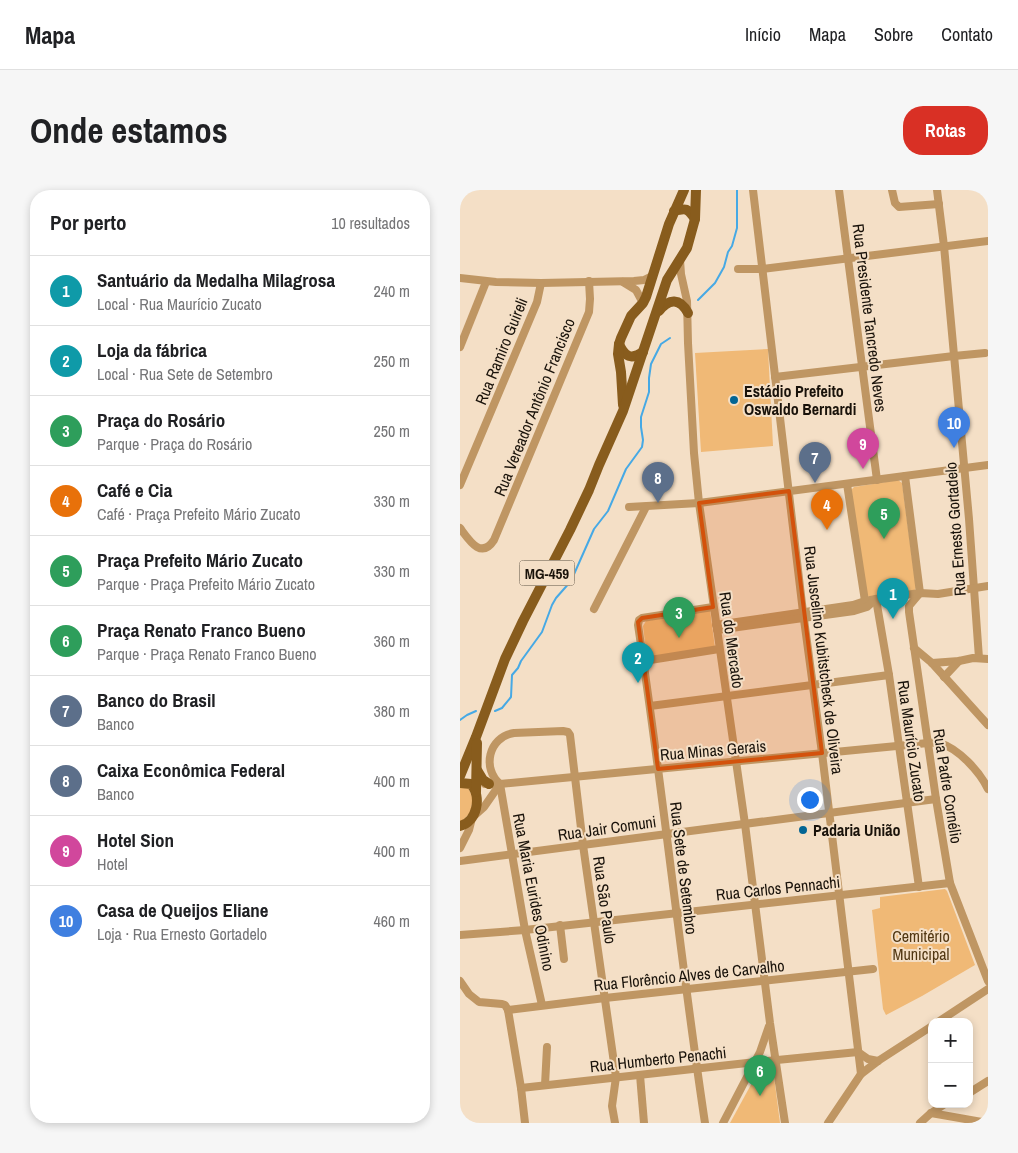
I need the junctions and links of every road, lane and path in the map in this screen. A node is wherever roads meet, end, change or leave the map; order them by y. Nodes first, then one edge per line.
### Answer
1 (684, 190) edge
2 (696, 190) edge
3 (753, 190) edge
4 (840, 190) edge
5 (892, 190) edge
6 (937, 190) edge
7 (939, 204) junction
8 (674, 211) junction
9 (695, 219) junction
10 (988, 241) edge
11 (944, 246) junction
12 (848, 259) junction
13 (680, 260) junction
14 (738, 269) dead end
15 (762, 269) junction
16 (652, 276) junction
17 (460, 278) edge
18 (589, 281) junction
19 (621, 281) junction
20 (486, 282) junction
21 (541, 283) junction
22 (643, 303) junction
23 (688, 313) junction
24 (656, 314) junction
25 (619, 344) junction
26 (460, 347) edge
27 (643, 352) junction
28 (985, 354) dead end
29 (954, 356) junction
30 (862, 366) junction
31 (774, 377) junction
32 (623, 411) junction
33 (988, 465) edge
34 (964, 468) junction
35 (905, 476) junction
36 (877, 480) junction
37 (847, 484) junction
38 (460, 485) edge
39 (789, 491) junction
40 (699, 503) junction
41 (629, 507) dead end
42 (646, 507) junction
43 (460, 528) edge
44 (988, 586) edge
45 (973, 589) junction
46 (920, 593) junction
47 (876, 599) junction
48 (864, 601) junction
49 (713, 607) junction
50 (594, 609) dead end
51 (804, 615) junction
52 (716, 628) junction
53 (914, 648) junction
54 (720, 649) junction
55 (979, 658) junction
56 (988, 659) edge
57 (644, 661) junction
58 (959, 661) junction
59 (932, 663) junction
60 (889, 675) junction
61 (944, 677) junction
62 (812, 684) junction
63 (726, 696) junction
64 (650, 706) junction
65 (988, 725) edge
66 (563, 730) joint
67 (476, 737) junction
68 (928, 742) junction
69 (899, 746) junction
70 (822, 753) junction
71 (736, 762) junction
72 (477, 769) junction
73 (658, 769) junction
74 (575, 777) junction
75 (468, 784) edge
76 (489, 784) junction
77 (500, 784) junction
78 (988, 789) edge
79 (936, 799) junction
80 (907, 803) junction
81 (829, 813) junction
82 (468, 821) edge
83 (745, 824) junction
84 (666, 834) junction
85 (460, 835) edge
86 (583, 845) junction
87 (460, 848) edge
88 (512, 855) junction
89 (460, 861) edge
90 (950, 883) junction
91 (919, 887) junction
92 (839, 895) junction
93 (754, 904) junction
94 (676, 913) junction
95 (594, 921) junction
96 (560, 926) junction
97 (525, 930) junction
98 (460, 935) edge
99 (564, 959) dead end
100 (872, 970) dead end
101 (848, 972) junction
102 (460, 981) edge
103 (764, 981) junction
104 (988, 981) edge
105 (988, 989) edge
106 (686, 990) junction
107 (605, 998) junction
108 (542, 1005) junction
109 (508, 1010) junction
110 (944, 1018) edge
111 (770, 1023) junction
112 (928, 1029) edge
113 (547, 1046) dead end
114 (858, 1052) junction
115 (775, 1060) junction
116 (878, 1061) junction
117 (756, 1062) junction
118 (696, 1068) junction
119 (861, 1074) junction
120 (640, 1075) junction
121 (616, 1077) junction
122 (988, 1081) edge
123 (545, 1085) junction
124 (521, 1088) junction
125 (973, 1090) edge
126 (938, 1108) edge
127 (930, 1113) junction
128 (988, 1122) edge
129 (525, 1123) edge
130 (614, 1123) edge
131 (644, 1123) edge
132 (705, 1123) edge
133 (723, 1123) edge
134 (785, 1123) edge
135 (828, 1123) edge
136 (920, 1123) edge

1 - 8 main road, MG-459
2 - 9 main road, MG-459
3 - 15 street, Rua Juscelino Kubitstcheck de Oliveira
4 - 12 street, Rua Presidente Tancredo Neves
5 - 7 street
6 - 7 street, Rua Ernesto Gortadelo
7 - 11 street, Rua Ernesto Gortadelo
8 - 9 main road
8 - 16 main road, MG-459
9 - 13 main road, MG-459
10 - 11 street
11 - 12 street
11 - 29 street, Rua Ernesto Gortadelo
12 - 15 street
12 - 30 street, Rua Presidente Tancredo Neves
13 - 23 street, Rua do Mercado
13 - 24 main road, MG-459
14 - 15 street
15 - 31 street, Rua Juscelino Kubitstcheck de Oliveira
16 - 19 street
16 - 22 main road, MG-459
17 - 20 street
18 - 19 street
18 - 21 street
18 - 43 street, Rua Vereador Antônio Francisco
19 - 22 street
20 - 21 street
20 - 26 street
21 - 38 street, Rua Ramiro Guireli
22 - 25 main road, MG-459
23 - 24 main road
23 - 40 street, Rua do Mercado
24 - 27 main road, MG-459
25 - 27 main road
25 - 32 main road, MG-459
27 - 32 main road, MG-459
28 - 29 street
29 - 30 street
29 - 34 street, Rua Ernesto Gortadelo
30 - 31 street
30 - 36 street, Rua Presidente Tancredo Neves
31 - 39 street, Rua Juscelino Kubitstcheck de Oliveira
32 - 67 main road, MG-459
33 - 34 street
34 - 35 street
34 - 45 street, Rua Ernesto Gortadelo
35 - 36 street
35 - 46 street
36 - 37 street
37 - 39 street
37 - 48 street
39 - 40 street
39 - 51 street, Rua Juscelino Kubitstcheck de Oliveira
40 - 42 street
40 - 49 street, Rua do Mercado
41 - 42 street
42 - 50 street
44 - 45 street
45 - 46 street
45 - 55 street, Rua Ernesto Gortadelo
46 - 47 street
46 - 53 street, Rua Padre Cornélio
47 - 48 street
47 - 51 street
47 - 60 street, Rua Maurício Zucato
48 - 51 street
49 - 52 street, Rua do Mercado
49 - 57 street, Rua Sete de Setembro
51 - 52 street
51 - 62 street, Rua Juscelino Kubitstcheck de Oliveira
52 - 54 street, Rua do Mercado
53 - 59 street
53 - 68 street, Rua Padre Cornélio
54 - 57 street
54 - 63 street, Rua do Mercado
55 - 56 street
55 - 58 street
57 - 64 street, Rua Sete de Setembro
58 - 59 street
58 - 61 street
59 - 61 street
60 - 62 street
60 - 69 street, Rua Maurício Zucato
61 - 65 street
62 - 63 street
62 - 70 street, Rua Juscelino Kubitstcheck de Oliveira
63 - 64 street
63 - 71 street, Rua do Mercado
64 - 73 street, Rua Sete de Setembro
66 - 74 street, Rua São Paulo
66 - 77 street, Rua Maria Eurides Odinino
67 - 72 main road, MG-459
67 - 75 main road, MG-459
68 - 69 street, Rua Minas Gerais
68 - 78 street
68 - 79 street, Rua Padre Cornélio
69 - 70 street, Rua Minas Gerais
69 - 80 street, Rua Maurício Zucato
70 - 71 street, Rua Minas Gerais
70 - 81 street, Rua Juscelino Kubitstcheck de Oliveira
71 - 73 street, Rua Minas Gerais
71 - 83 street, Rua do Mercado
72 - 75 main road, MG-459
72 - 76 main road
73 - 74 street, Rua Minas Gerais
73 - 84 street, Rua Sete de Setembro
74 - 77 street, Rua Minas Gerais
74 - 86 street, Rua São Paulo
75 - 76 street, Rua Minas Gerais
75 - 82 main road, MG-459
76 - 77 street, Rua Minas Gerais
77 - 82 street
77 - 88 street, Rua Maria Eurides Odinino
79 - 80 street, Rua Jair Comuni
79 - 90 street, Rua Padre Cornélio
80 - 81 street, Rua Jair Comuni
80 - 91 street, Rua Maurício Zucato
81 - 83 street, Rua Jair Comuni
81 - 92 street, Rua Juscelino Kubitstcheck de Oliveira
82 - 85 main road, MG-459
82 - 87 street
83 - 84 street, Rua Jair Comuni
83 - 93 street, Rua do Mercado
84 - 86 street, Rua Jair Comuni
84 - 94 street, Rua Sete de Setembro
86 - 88 street, Rua Jair Comuni
86 - 95 street, Rua São Paulo
88 - 89 street, Rua Jair Comuni
88 - 97 street, Rua Maria Eurides Odinino
90 - 91 street, Rua Carlos Pennachi
90 - 104 street, Rua Padre Cornélio
91 - 92 street, Rua Carlos Pennachi
92 - 93 street, Rua Carlos Pennachi
92 - 101 street, Rua Juscelino Kubitstcheck de Oliveira
93 - 94 street, Rua Carlos Pennachi
93 - 103 street, Rua do Mercado
94 - 95 street, Rua Carlos Pennachi
94 - 106 street, Rua Sete de Setembro
95 - 96 street, Rua Carlos Pennachi
95 - 107 street, Rua São Paulo
96 - 97 street, Rua Carlos Pennachi
96 - 99 street
97 - 98 street, Rua Carlos Pennachi
97 - 108 street, Rua Maria Eurides Odinino
100 - 101 street, Rua Florêncio Alves de Carvalho
101 - 103 street, Rua Florêncio Alves de Carvalho
101 - 114 street, Rua Juscelino Kubitstcheck de Oliveira
102 - 109 street
103 - 106 street, Rua Florêncio Alves de Carvalho
103 - 111 street, Rua do Mercado
105 - 110 street
106 - 107 street, Rua Florêncio Alves de Carvalho
106 - 118 street, Rua Sete de Setembro
107 - 108 street, Rua Florêncio Alves de Carvalho
107 - 121 street, Rua São Paulo
108 - 109 street, Rua Florêncio Alves de Carvalho
109 - 124 street
111 - 115 street, Rua do Mercado
111 - 117 street
112 - 116 street
113 - 123 street
114 - 115 street, Rua Humberto Penachi
114 - 116 street
114 - 119 street, Rua Juscelino Kubitstcheck de Oliveira
115 - 117 street, Rua Humberto Penachi
115 - 134 street, Rua do Mercado
116 - 119 street
117 - 118 street, Rua Humberto Penachi
117 - 133 street
118 - 120 street, Rua Humberto Penachi
118 - 132 street, Rua Sete de Setembro
119 - 135 street
120 - 121 street, Rua Humberto Penachi
120 - 131 street
121 - 123 street, Rua Humberto Penachi
121 - 130 street, Rua São Paulo
122 - 125 street
123 - 124 street, Rua Humberto Penachi
124 - 129 street
126 - 127 street
127 - 128 street
127 - 136 street

